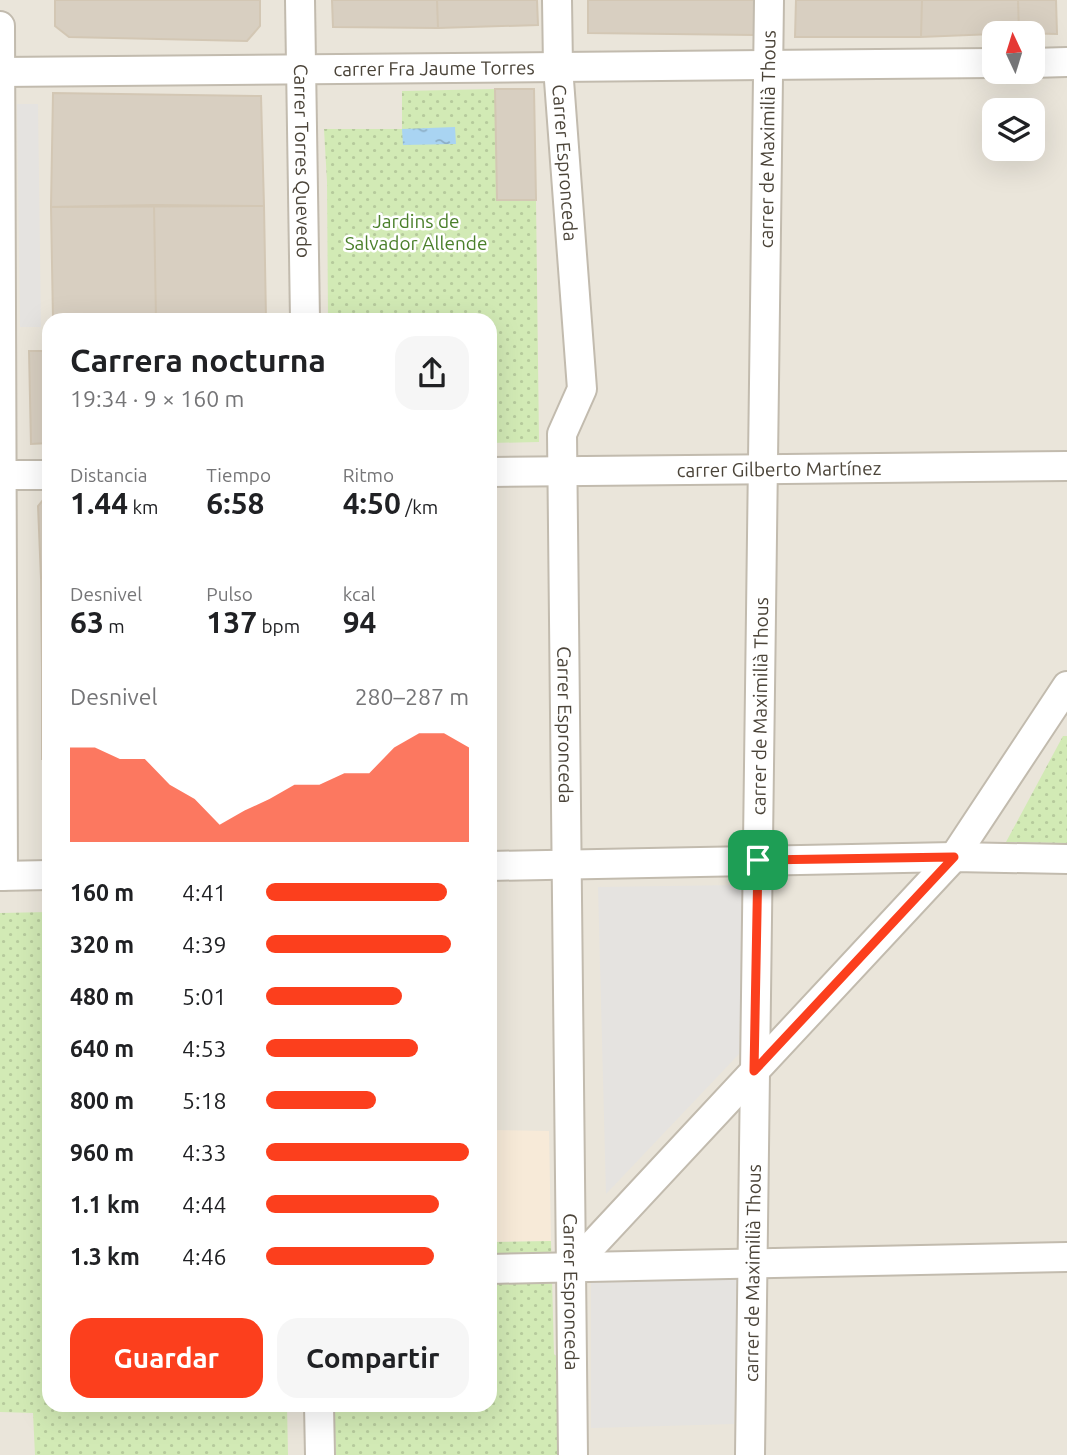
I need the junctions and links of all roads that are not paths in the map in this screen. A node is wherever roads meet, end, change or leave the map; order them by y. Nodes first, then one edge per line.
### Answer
1 (300, 0) edge
2 (557, 0) edge
3 (769, 0) edge
4 (0, 26) edge
5 (1067, 62) edge
6 (982, 63) edge
7 (1045, 63) edge
8 (768, 66) junction
9 (558, 68) junction
10 (301, 70) junction
11 (0, 72) edge
12 (305, 313) edge
13 (1067, 466) edge
14 (763, 469) junction
15 (563, 471) junction
16 (497, 472) edge
17 (1, 475) edge
18 (42, 475) edge
19 (1067, 686) edge
20 (954, 857) junction
21 (1067, 859) edge
22 (758, 860) junction
23 (568, 865) junction
24 (497, 866) edge
25 (42, 875) edge
26 (2, 876) edge
27 (754, 1071) junction
28 (606, 1194) dead end
29 (612, 1224) junction
30 (1067, 1257) edge
31 (752, 1263) junction
32 (572, 1268) junction
33 (497, 1269) edge
34 (319, 1412) edge
35 (320, 1455) edge
36 (573, 1455) edge
37 (750, 1455) edge

1 - 10 street, Carrer Torres Quevedo
2 - 9 street, Carrer Espronceda
3 - 8 street, carrer de Maximilià Thous
4 - 11 street
5 - 7 street
6 - 8 street, carrer Fra Jaume Torres
8 - 9 street, carrer Fra Jaume Torres
8 - 14 street, carrer de Maximilià Thous
9 - 10 street, carrer Fra Jaume Torres
9 - 15 street, Carrer Espronceda
10 - 11 street, carrer Fra Jaume Torres
10 - 12 street, Carrer Torres Quevedo
11 - 17 street
13 - 14 street, carrer Gilberto Martínez
14 - 15 street, carrer Gilberto Martínez
14 - 22 street, carrer de Maximilià Thous
15 - 16 street, carrer Gilberto Martínez
15 - 23 street, Carrer Espronceda
17 - 18 street
17 - 26 street
19 - 20 street
20 - 21 street
20 - 22 street
20 - 27 street
22 - 23 street
22 - 27 street, carrer de Maximilià Thous
23 - 24 street
23 - 32 street, Carrer Espronceda
25 - 26 street
27 - 29 street
27 - 31 street, carrer de Maximilià Thous
28 - 29 street
29 - 32 street
30 - 31 street
31 - 32 street
31 - 37 street, carrer de Maximilià Thous
32 - 33 street
32 - 36 street, Carrer Espronceda
34 - 35 street

